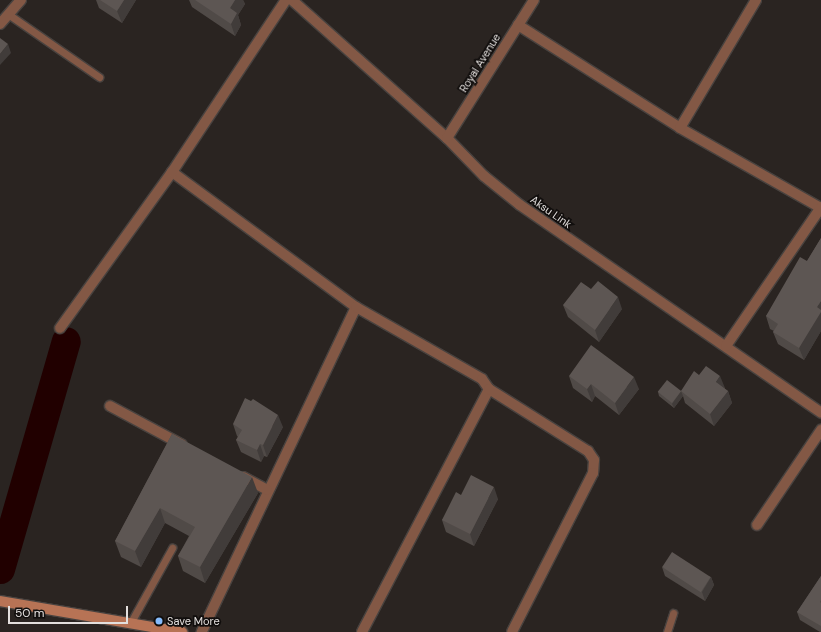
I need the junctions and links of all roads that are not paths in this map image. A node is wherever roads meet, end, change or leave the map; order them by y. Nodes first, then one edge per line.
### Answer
1 (21, 0) edge
2 (286, 0) edge
3 (292, 0) edge
4 (534, 0) edge
5 (756, 0) edge
6 (8, 14) junction
7 (0, 24) edge
8 (518, 25) junction
9 (99, 77) dead end
10 (680, 128) junction
11 (447, 138) junction
12 (172, 172) junction
13 (821, 208) edge
14 (356, 307) junction
15 (60, 328) dead end
16 (726, 346) junction
17 (489, 389) junction
18 (110, 406) dead end
19 (821, 413) edge
20 (821, 430) edge
21 (192, 450) edge
22 (233, 472) edge
23 (267, 490) junction
24 (757, 525) dead end
25 (172, 548) dead end
26 (0, 601) edge
27 (673, 613) dead end
28 (131, 622) junction
29 (182, 632) edge
30 (202, 632) edge
31 (362, 632) edge
32 (512, 632) edge
33 (667, 632) edge

1 - 6 street
2 - 12 street
3 - 11 street, Aksu Link
4 - 8 street, Royal Avenue
5 - 10 street
6 - 7 street
6 - 9 lane
8 - 10 street
8 - 11 street, Royal Avenue
10 - 13 street
11 - 16 street, Aksu Link
12 - 14 street
12 - 15 street
13 - 16 street
14 - 17 street
14 - 23 street
16 - 19 street, Aksu Link
17 - 31 street
17 - 32 street
18 - 21 street
20 - 24 street
22 - 23 street
23 - 30 street
25 - 28 lane
26 - 28 main road
27 - 33 lane
28 - 29 main road

